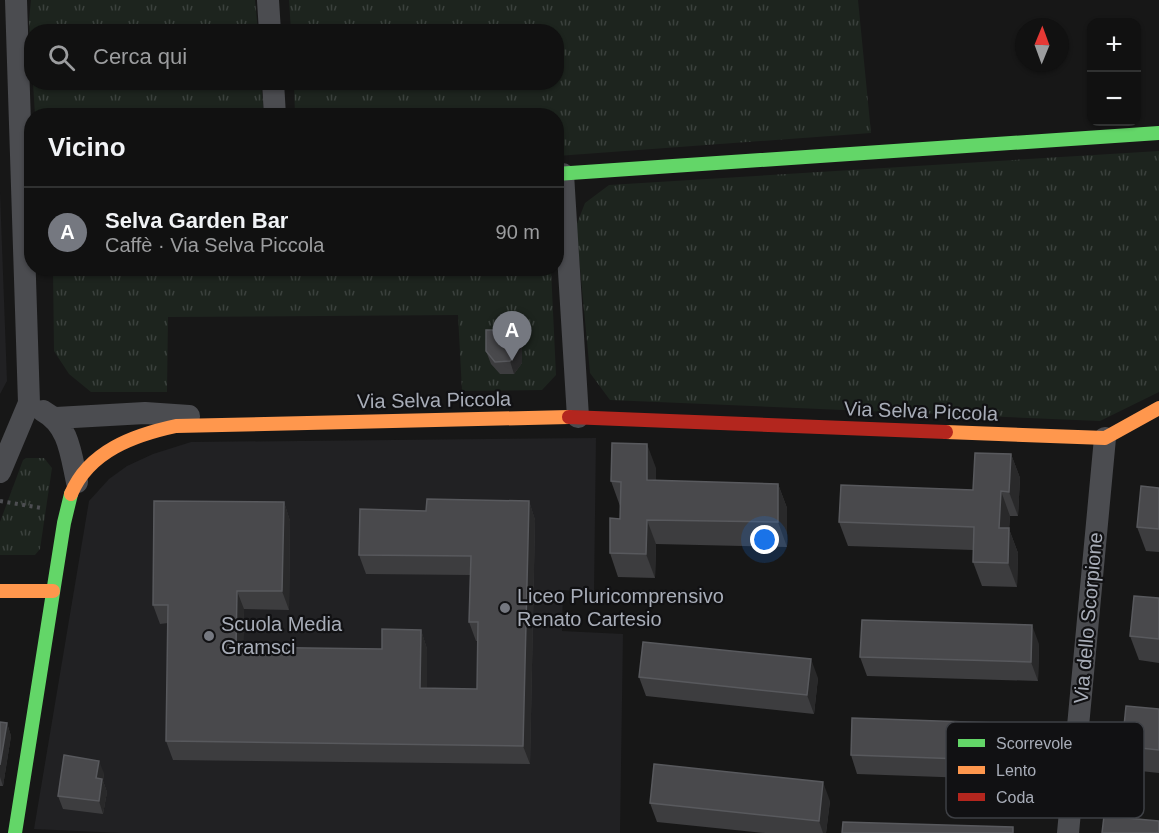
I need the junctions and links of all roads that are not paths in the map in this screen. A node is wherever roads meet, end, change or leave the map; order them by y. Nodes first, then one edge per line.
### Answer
1 (16, 0) edge
2 (268, 0) edge
3 (270, 24) edge
4 (273, 90) edge
5 (275, 108) edge
6 (1159, 133) edge
7 (24, 153) edge
8 (564, 174) edge
9 (564, 228) edge
10 (28, 276) edge
11 (29, 403) junction
12 (1159, 408) edge
13 (578, 417) junction
14 (56, 418) junction
15 (234, 423) junction
16 (1105, 438) junction
17 (0, 472) edge
18 (77, 482) junction
19 (0, 591) edge
20 (52, 591) junction
21 (1078, 722) edge
22 (1069, 818) edge
23 (15, 833) edge
24 (1068, 833) edge

1 - 7 street
2 - 3 street
4 - 5 street
6 - 8 street
9 - 13 street
10 - 11 street
11 - 14 street
11 - 17 street
12 - 16 street
13 - 15 street, Via Selva Piccola
13 - 16 street, Via Selva Piccola
14 - 15 street
14 - 18 street
15 - 18 street, Via Selva Piccola
16 - 21 street, Via dello Scorpione
18 - 20 street, Via Selva Piccola
19 - 20 street
20 - 23 street, Via Selva Piccola
22 - 24 street, Via dello Scorpione

